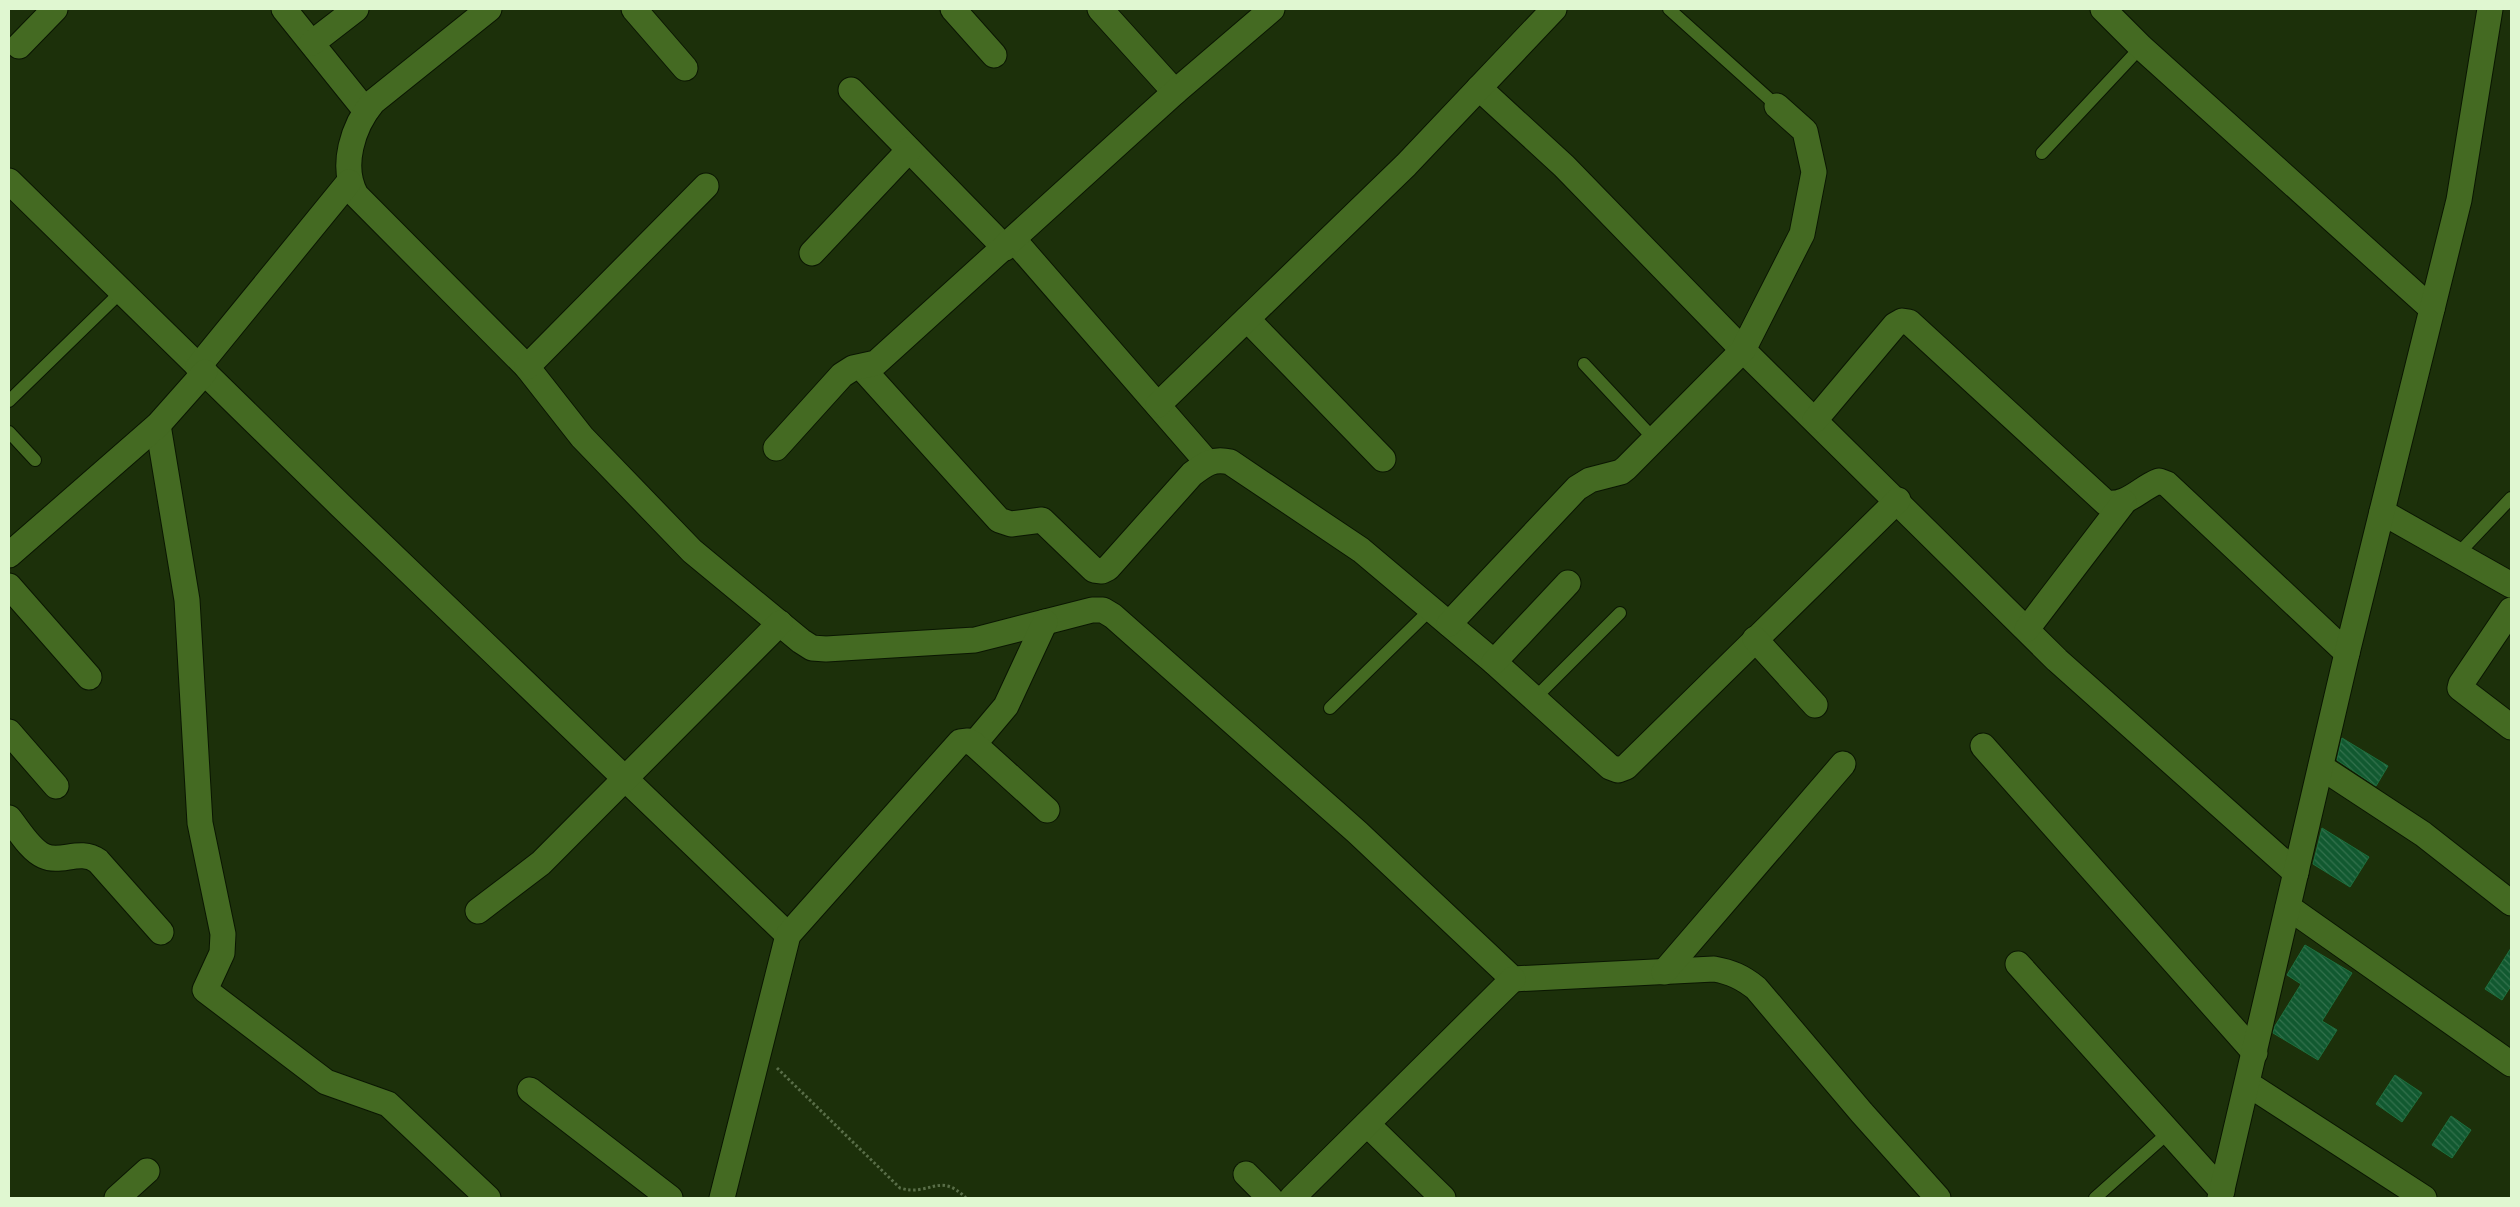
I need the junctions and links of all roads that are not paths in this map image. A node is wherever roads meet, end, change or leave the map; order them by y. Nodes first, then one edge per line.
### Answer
1 (55, 9) edge
2 (284, 9) edge
3 (356, 9) edge
4 (489, 9) edge
5 (634, 9) edge
6 (953, 9) edge
7 (1100, 9) edge
8 (1272, 9) edge
9 (1554, 9) edge
10 (1669, 9) edge
11 (2103, 9) edge
12 (2490, 9) edge
13 (312, 43) junction
14 (19, 46) dead end
15 (2141, 47) junction
16 (994, 55) dead end
17 (685, 68) dead end
18 (1479, 88) junction
19 (851, 90) dead end
20 (1175, 92) junction
21 (1777, 106) joint
22 (366, 111) junction
23 (909, 150) junction
24 (2042, 153) dead end
25 (9, 181) edge
26 (349, 182) junction
27 (706, 186) dead end
28 (1009, 244) junction
29 (812, 253) dead end
30 (122, 291) junction
31 (2432, 309) junction
32 (1247, 319) junction
33 (1743, 350) junction
34 (1584, 364) dead end
35 (527, 367) junction
36 (862, 368) junction
37 (202, 369) junction
38 (9, 401) edge
39 (1158, 405) junction
40 (1815, 420) junction
41 (158, 425) junction
42 (9, 432) edge
43 (1654, 439) junction
44 (776, 448) dead end
45 (1383, 459) dead end
46 (35, 460) dead end
47 (1208, 462) junction
48 (2511, 498) edge
49 (1898, 500) junction
50 (2124, 502) junction
51 (2382, 512) junction
52 (9, 555) edge
53 (2457, 555) junction
54 (1102, 571) junction
55 (1568, 583) dead end
56 (2511, 585) edge
57 (9, 586) edge
58 (1098, 610) junction
59 (2511, 610) edge
60 (1620, 613) dead end
61 (1440, 616) junction
62 (1045, 622) junction
63 (780, 623) junction
64 (2027, 629) junction
65 (1755, 639) junction
66 (2347, 653) junction
67 (1494, 662) junction
68 (89, 678) dead end
69 (1535, 698) junction
70 (1815, 705) dead end
71 (1330, 708) dead end
72 (2511, 727) edge
73 (9, 732) edge
74 (974, 744) junction
75 (1983, 746) dead end
76 (1843, 764) dead end
77 (2321, 767) junction
78 (625, 779) junction
79 (56, 786) dead end
80 (1046, 810) dead end
81 (9, 818) edge
82 (2296, 873) junction
83 (2511, 903) edge
84 (2288, 907) junction
85 (478, 911) dead end
86 (161, 932) dead end
87 (788, 935) junction
88 (2018, 964) dead end
89 (1664, 972) junction
90 (1513, 979) junction
91 (2255, 1053) junction
92 (2511, 1064) edge
93 (2248, 1084) junction
94 (530, 1090) dead end
95 (1367, 1124) junction
96 (2169, 1132) junction
97 (147, 1171) dead end
98 (1246, 1174) dead end
99 (2221, 1196) edge
100 (117, 1198) edge
101 (488, 1198) edge
102 (670, 1198) edge
103 (722, 1198) edge
104 (1270, 1198) edge
105 (1292, 1198) edge
106 (1443, 1198) edge
107 (1938, 1198) edge
108 (2095, 1198) edge
109 (2424, 1198) edge

1 - 14 street
2 - 13 street
3 - 13 street
4 - 22 street
5 - 17 street
6 - 16 street
7 - 20 street
8 - 20 street
9 - 18 street
10 - 21 lane
11 - 15 street
12 - 31 street
13 - 22 street
15 - 24 lane
15 - 31 street
18 - 32 street
18 - 33 street
19 - 23 street
20 - 28 street
21 - 33 street
22 - 26 street
23 - 28 street
23 - 29 street
25 - 30 street
26 - 35 street
26 - 37 street
27 - 35 street
28 - 36 street
28 - 39 street
30 - 37 street
30 - 38 lane
31 - 51 street
32 - 39 street
32 - 45 street
33 - 40 street
33 - 43 street
34 - 43 lane
35 - 63 street
36 - 44 street
36 - 54 street
37 - 41 street
37 - 78 street
39 - 47 street
40 - 49 street
40 - 50 street
41 - 52 street
41 - 101 street
42 - 46 lane
43 - 61 street
47 - 54 street
47 - 61 street
48 - 53 lane
49 - 64 street
49 - 65 street
50 - 64 street
50 - 66 street
51 - 53 street
51 - 66 street
53 - 56 street
54 - 58 street
55 - 67 street
57 - 68 street
58 - 62 street
58 - 90 street
59 - 72 street
60 - 69 lane
61 - 67 street
61 - 71 lane
62 - 63 street
62 - 74 street
63 - 78 street
64 - 82 street
65 - 69 street
65 - 70 street
66 - 77 street
67 - 69 street
73 - 79 street
74 - 80 street
74 - 87 street
75 - 91 street
76 - 89 street
77 - 82 street
77 - 83 street
78 - 85 street
78 - 87 street
81 - 86 street
82 - 84 street
84 - 91 street
84 - 92 street
87 - 103 street
88 - 96 street
89 - 90 street
89 - 107 street
90 - 95 street
91 - 93 street
93 - 99 street
93 - 109 street
94 - 102 street
95 - 105 street
95 - 106 street
96 - 99 street
96 - 108 lane
97 - 100 street
98 - 104 street

